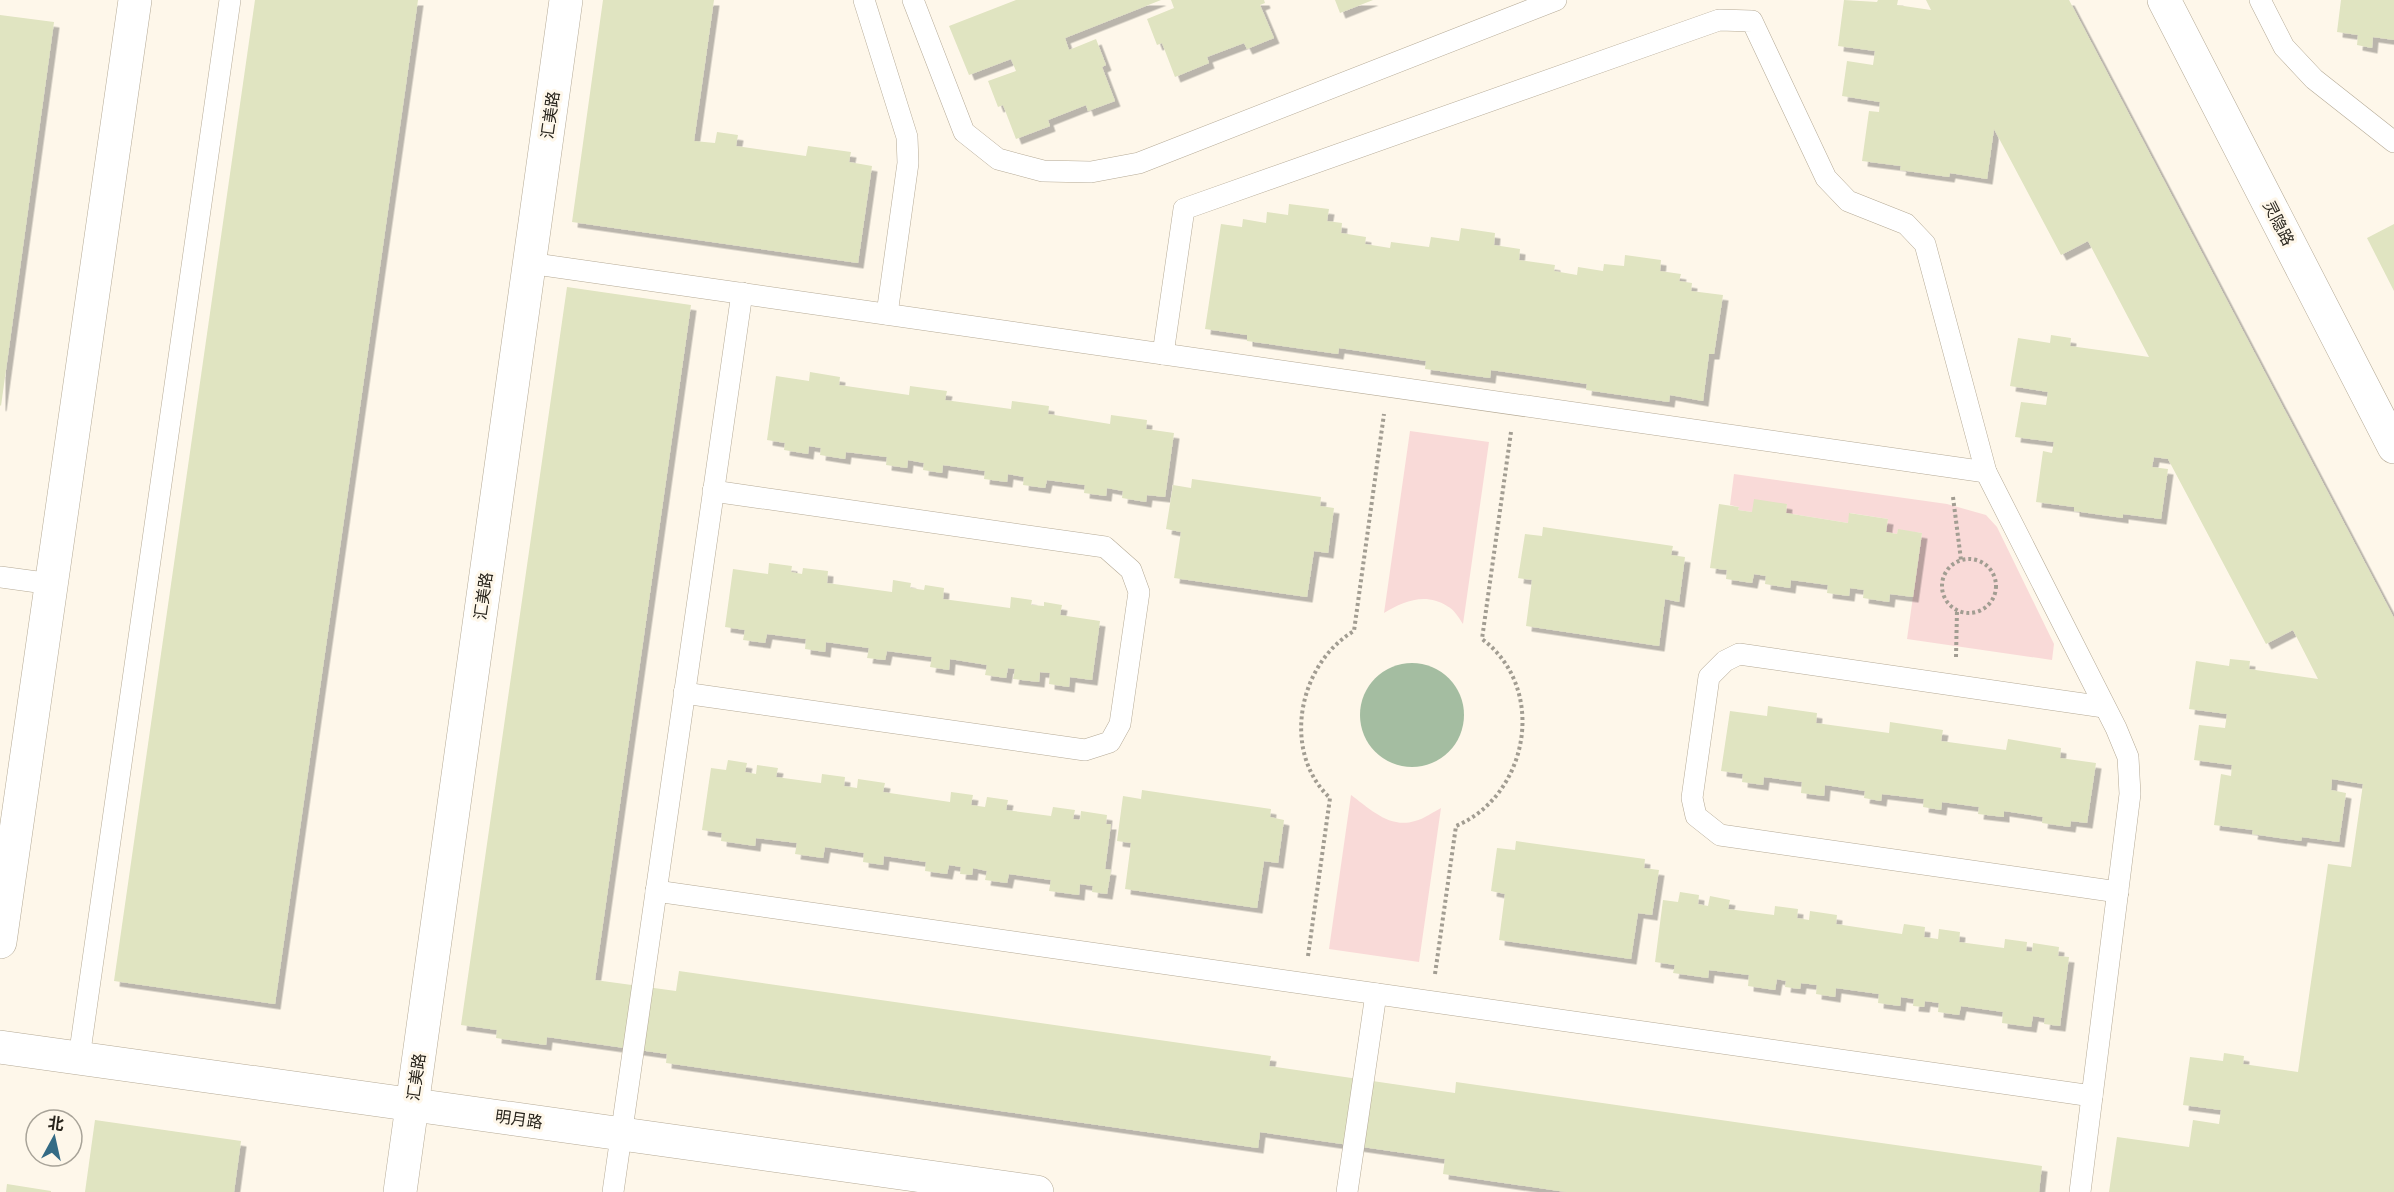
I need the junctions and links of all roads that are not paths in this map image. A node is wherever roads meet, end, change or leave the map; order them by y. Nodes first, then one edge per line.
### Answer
1 (135, 0) edge
2 (230, 0) edge
3 (566, 0) edge
4 (864, 0) edge
5 (913, 0) edge
6 (1556, 0) edge
7 (2164, 0) edge
8 (2260, 0) edge
9 (2394, 142) edge
10 (529, 263) junction
11 (742, 293) junction
12 (887, 314) junction
13 (1163, 354) junction
14 (2394, 447) edge
15 (1986, 472) junction
16 (713, 490) junction
17 (0, 577) edge
18 (52, 584) junction
19 (684, 693) junction
20 (2104, 706) junction
21 (656, 891) junction
22 (2118, 892) junction
23 (0, 942) edge
24 (1376, 993) junction
25 (0, 1047) edge
26 (79, 1058) junction
27 (2092, 1096) junction
28 (412, 1104) junction
29 (621, 1134) junction
30 (400, 1192) edge
31 (613, 1192) edge
32 (1037, 1192) edge
33 (1347, 1192) edge
34 (2080, 1192) edge

1 - 18 street
2 - 26 lane
3 - 10 street, 汇美路
4 - 12 lane
5 - 6 lane
7 - 14 street, 灵隐路
8 - 9 lane
10 - 11 lane
10 - 28 street, 汇美路
11 - 12 lane
11 - 16 lane
12 - 13 lane
13 - 15 lane
13 - 15 lane
15 - 20 lane
16 - 19 lane
16 - 19 lane
17 - 18 lane
18 - 23 street
19 - 21 lane
20 - 22 lane
20 - 22 lane
21 - 24 lane
21 - 29 lane
22 - 27 lane
24 - 27 lane
24 - 33 lane
25 - 26 street, 明月路
26 - 28 street, 明月路
27 - 34 lane
28 - 29 street, 明月路
28 - 30 street, 汇美路
29 - 31 lane
29 - 32 street, 明月路

